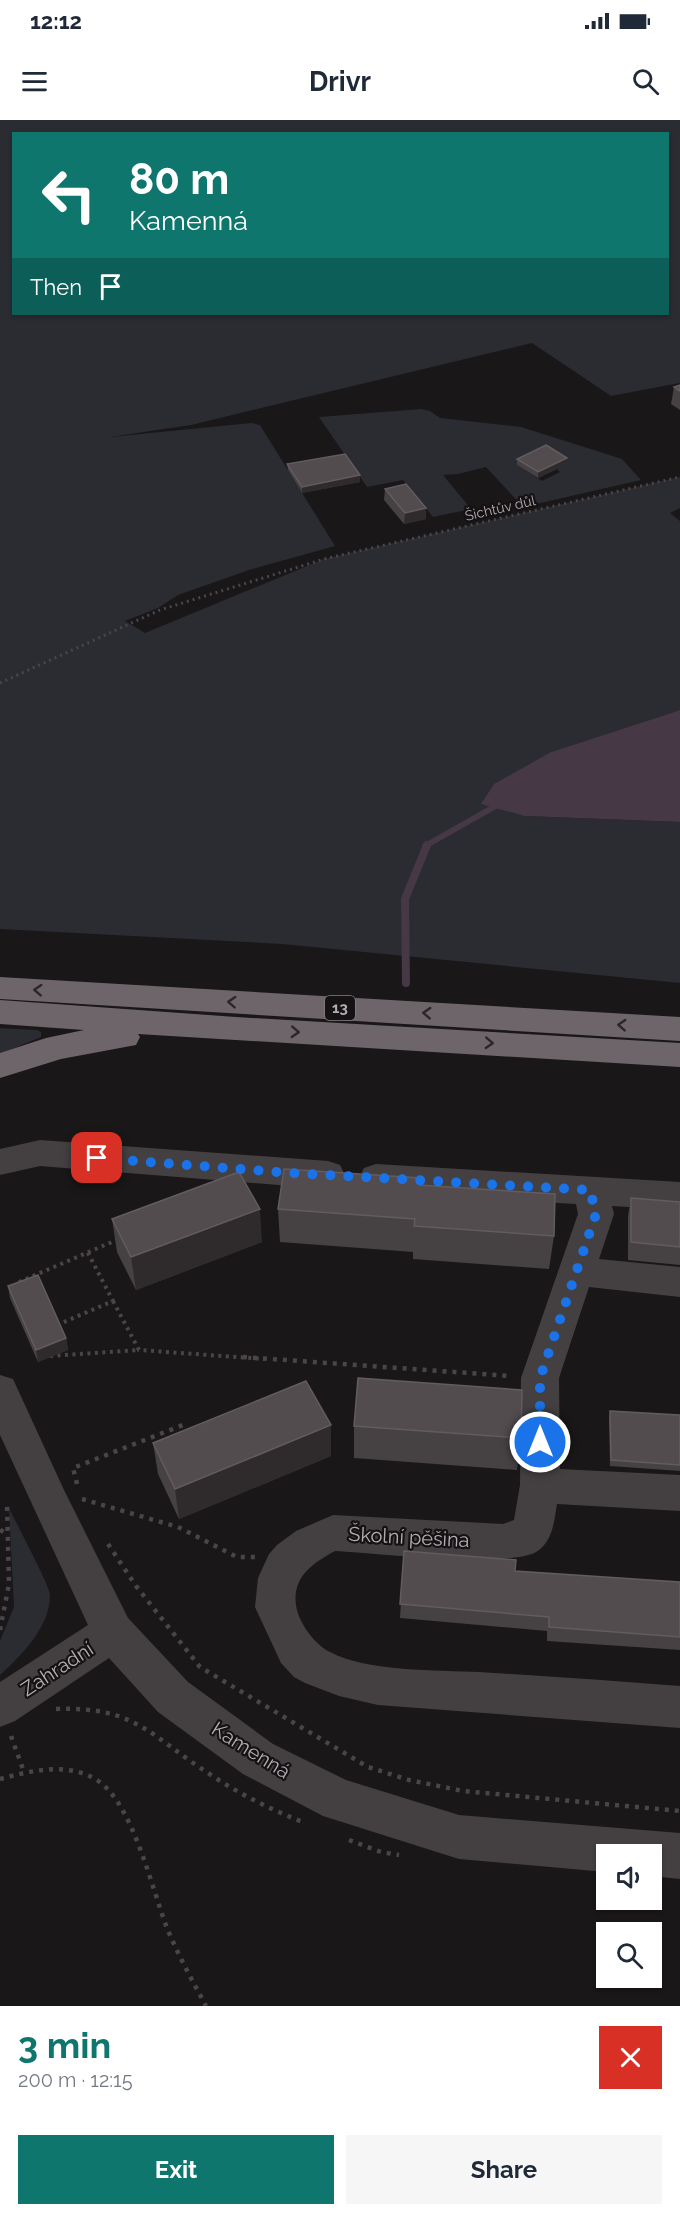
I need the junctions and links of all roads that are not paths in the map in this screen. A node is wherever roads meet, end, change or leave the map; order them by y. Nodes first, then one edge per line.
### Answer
1 (0, 988) edge
2 (0, 1012) edge
3 (236, 1029) junction
4 (680, 1029) edge
5 (680, 1054) edge
6 (0, 1066) edge
7 (0, 1162) edge
8 (590, 1190) junction
9 (680, 1196) edge
10 (576, 1271) junction
11 (680, 1282) edge
12 (0, 1391) edge
13 (540, 1485) junction
14 (680, 1493) edge
15 (113, 1632) junction
16 (680, 1707) edge
17 (5, 1719) edge
18 (680, 1856) edge

4 -> 1 highway, 13
2 - 3 highway, 13
3 -> 5 highway, 13
3 - 6 highway
7 - 8 street
8 - 9 street
8 - 10 street, Školní pěšina
10 - 11 street
10 - 13 street, Školní pěšina
12 - 15 street, Kamenná
13 - 14 street
13 - 16 street, Školní pěšina
15 - 17 street, Zahradní
15 - 18 street, Kamenná

